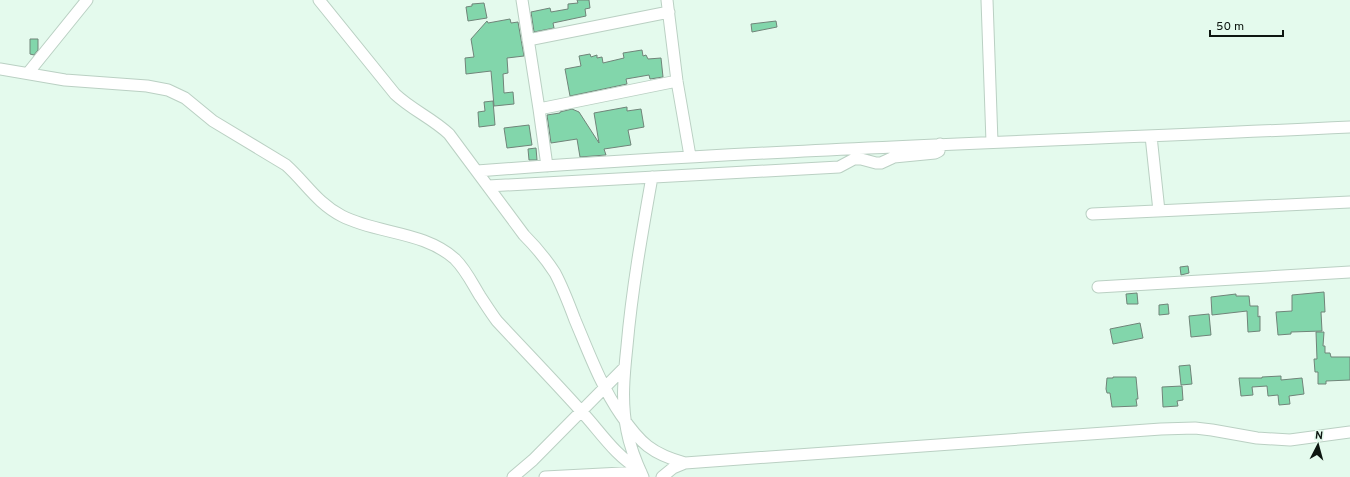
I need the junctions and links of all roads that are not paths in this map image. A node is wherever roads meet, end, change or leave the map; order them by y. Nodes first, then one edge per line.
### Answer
1 (87, 0) edge
2 (319, 0) edge
3 (522, 0) edge
4 (667, 0) edge
5 (987, 0) edge
6 (668, 12) junction
7 (528, 40) junction
8 (0, 69) edge
9 (28, 73) junction
10 (678, 81) junction
11 (540, 109) junction
12 (1350, 127) edge
13 (1152, 136) junction
14 (992, 142) junction
15 (940, 144) junction
16 (690, 156) junction
17 (547, 166) junction
18 (477, 171) junction
19 (652, 177) junction
20 (488, 186) junction
21 (1350, 202) edge
22 (1159, 211) junction
23 (1092, 214) dead end
24 (1350, 272) edge
25 (1098, 287) dead end
26 (625, 367) junction
27 (604, 389) junction
28 (582, 411) junction
29 (625, 421) junction
30 (1350, 432) edge
31 (685, 463) junction
32 (641, 472) edge
33 (513, 477) edge
34 (545, 477) edge
35 (662, 477) edge

1 - 9 street
2 - 18 street
3 - 7 street
4 - 6 street
5 - 14 street
6 - 7 street
6 - 10 street
7 - 11 street
8 - 9 street
9 - 28 street
10 - 11 street
10 - 16 street
11 - 17 street
12 - 13 street
13 - 14 street
13 - 22 street
14 - 15 street
15 - 16 street
15 - 19 street
16 - 17 street
17 - 18 street
18 - 20 street
19 - 20 street
19 - 26 street
20 - 27 street
21 - 22 street
22 - 23 street
24 - 25 street
26 - 27 street
26 - 29 street
27 - 28 street
27 - 29 street
28 - 32 street
28 - 33 street
29 - 31 street
29 - 32 street
30 - 31 street
31 - 35 street
32 - 34 street

